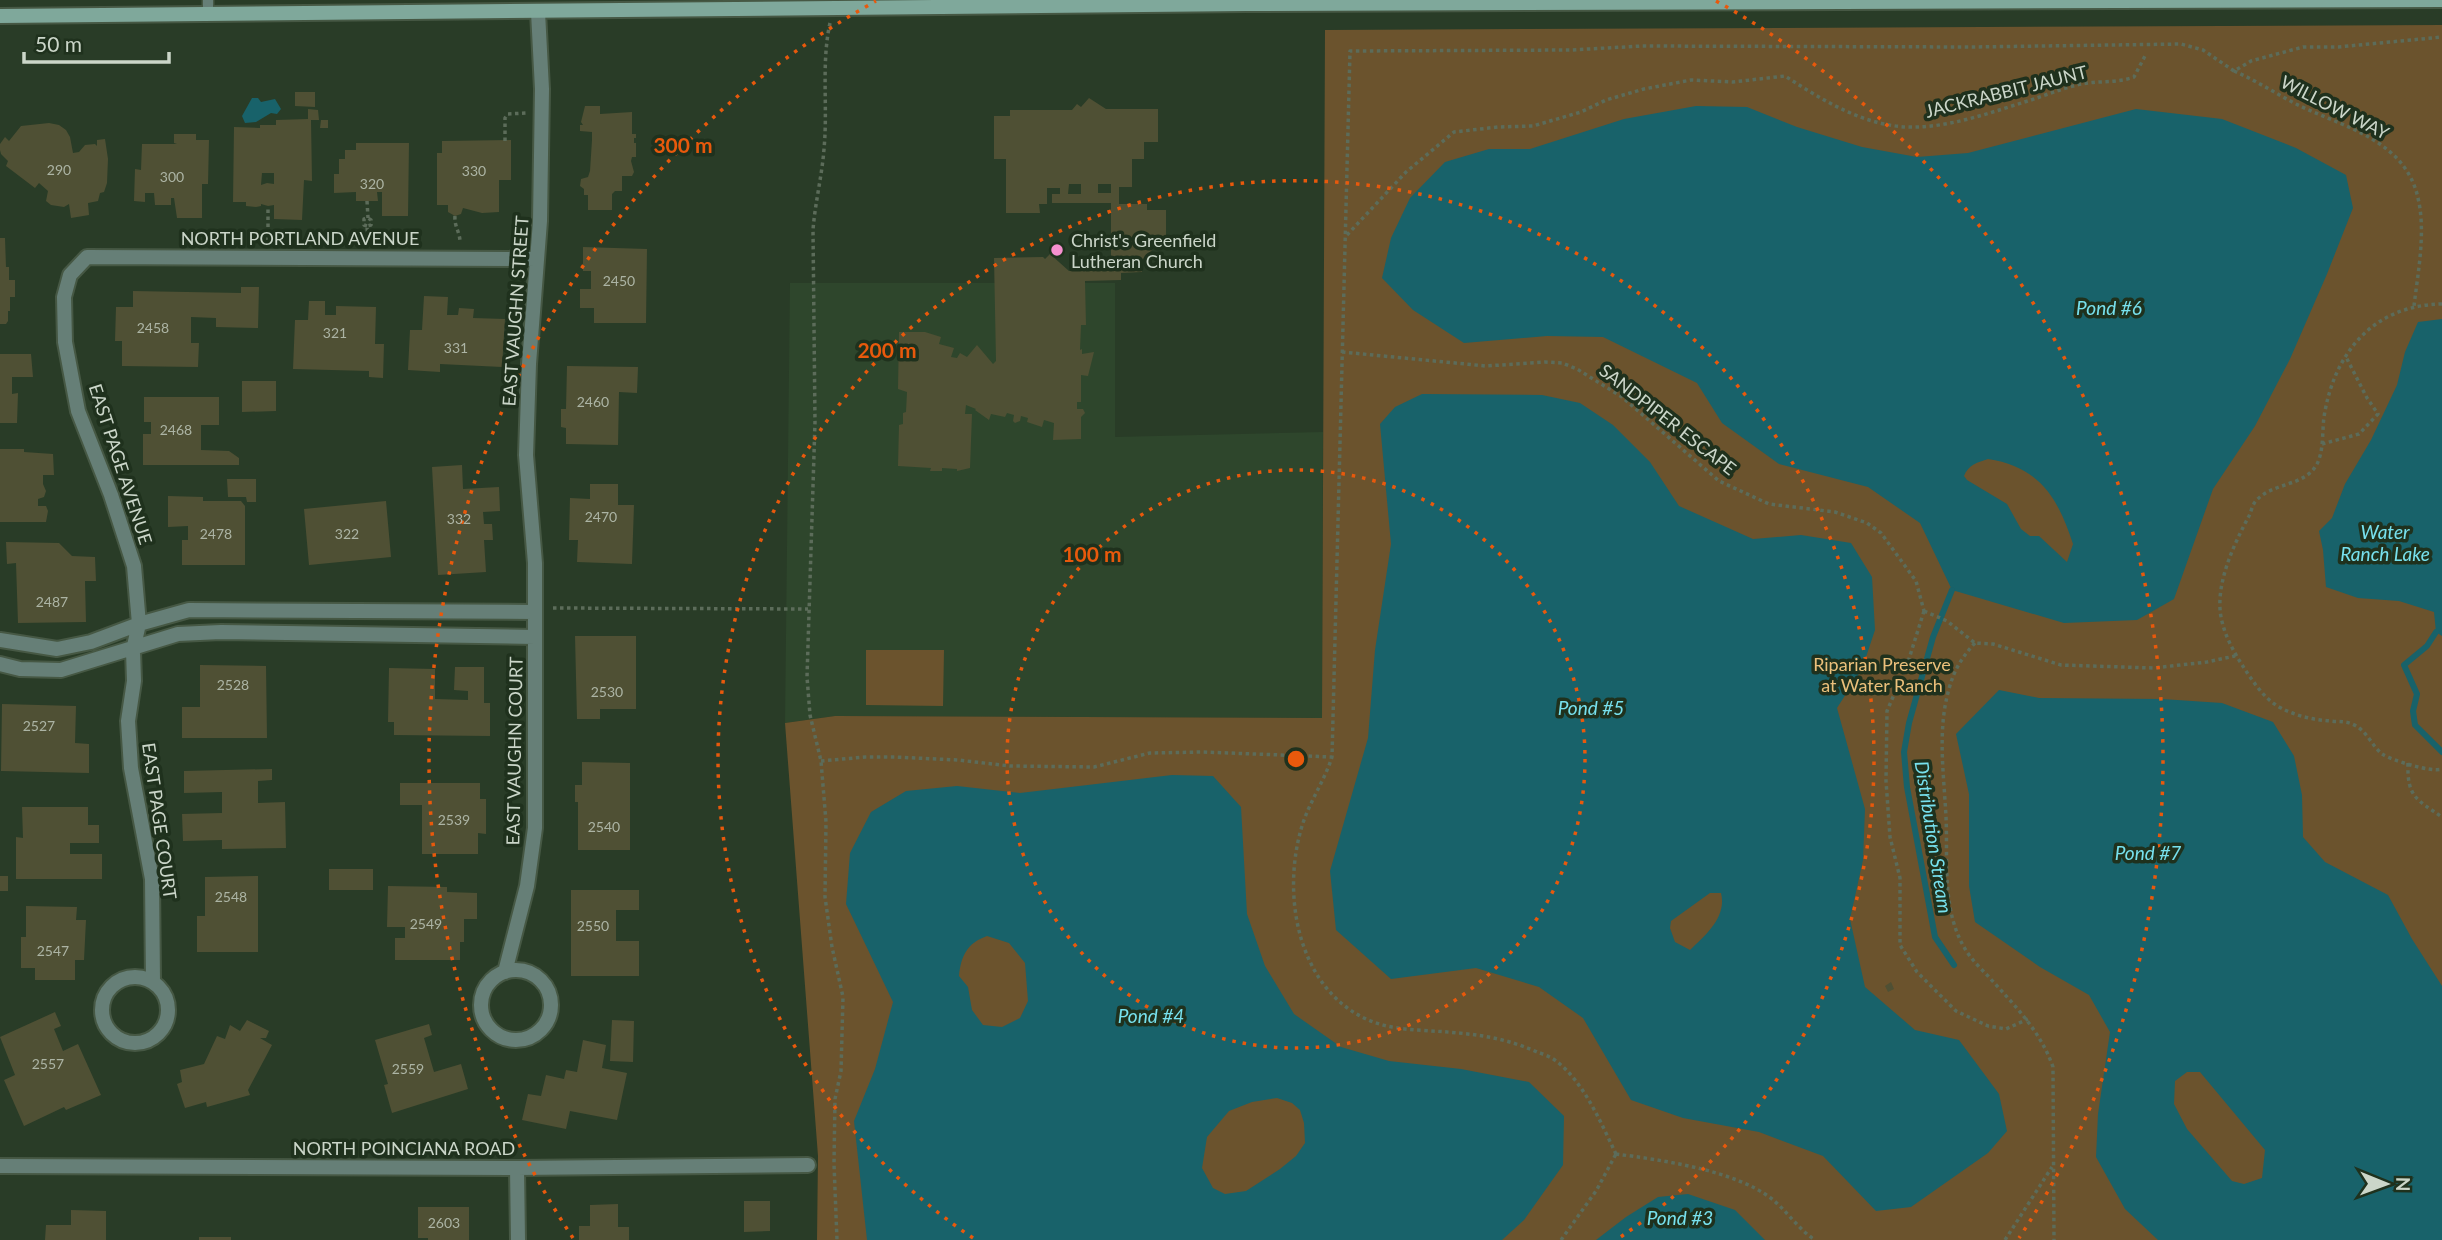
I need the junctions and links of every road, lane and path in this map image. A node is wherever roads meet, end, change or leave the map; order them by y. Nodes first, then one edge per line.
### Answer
1 (2380, 0) edge
2 (2442, 0) edge
3 (1725, 1) edge
4 (567, 6) edge
5 (208, 7) edge
6 (833, 9) junction
7 (538, 12) junction
8 (0, 16) edge
9 (2442, 37) edge
10 (2146, 54) dead end
11 (2234, 71) junction
12 (542, 113) junction
13 (505, 141) dead end
14 (367, 201) dead end
15 (268, 208) dead end
16 (454, 216) dead end
17 (1345, 237) junction
18 (267, 257) junction
19 (368, 257) junction
20 (460, 258) junction
21 (537, 259) junction
22 (70, 275) joint
23 (2442, 304) edge
24 (2414, 306) junction
25 (1342, 352) junction
26 (2345, 355) junction
27 (2322, 444) junction
28 (553, 608) dead end
29 (808, 609) junction
30 (359, 611) junction
31 (1924, 611) junction
32 (534, 612) junction
33 (139, 624) junction
34 (358, 634) junction
35 (535, 637) junction
36 (0, 640) edge
37 (1975, 643) junction
38 (133, 650) junction
39 (2235, 656) junction
40 (0, 664) edge
41 (1332, 757) junction
42 (821, 761) junction
43 (2408, 763) junction
44 (2442, 769) edge
45 (2442, 817) edge
46 (505, 972) junction
47 (153, 982) junction
48 (2028, 1019) junction
49 (1616, 1154) junction
50 (808, 1165) dead end
51 (2053, 1165) junction
52 (0, 1166) edge
53 (517, 1168) junction
54 (518, 1240) edge
55 (837, 1240) edge
56 (1561, 1240) edge
57 (1815, 1240) edge
58 (2005, 1240) edge
59 (2054, 1240) edge

1 - 2 main road
1 - 3 main road
3 - 6 main road
4 - 6 main road
4 - 7 main road
5 - 7 main road
5 - 8 main road
6 - 29 path
7 - 12 street, EAST VAUGHN STREET
9 - 11 path
10 - 17 path, JACKRABBIT JAUNT
11 - 17 path, WILLOW WAY
11 - 24 path, WILLOW WAY
12 - 13 path
12 - 21 street, EAST VAUGHN STREET
14 - 19 path
15 - 18 path
16 - 20 path
17 - 25 path
18 - 19 street, NORTH PORTLAND AVENUE
18 - 22 street, NORTH PORTLAND AVENUE
19 - 20 street, NORTH PORTLAND AVENUE
20 - 21 street, NORTH PORTLAND AVENUE
21 - 32 street, EAST VAUGHN STREET
22 - 33 street, EAST PAGE AVENUE
23 - 24 path
24 - 26 path
25 - 31 path, SANDPIPER ESCAPE
25 - 41 path
26 - 27 path
26 - 27 path
27 - 39 path
28 - 29 path
29 - 42 path
30 - 32 street
30 - 33 street
30 - 34 street
31 - 37 path
31 - 48 path
32 - 35 street, EAST VAUGHN COURT
33 - 36 street
33 - 38 street, EAST PAGE COURT
34 - 35 street
34 - 38 street
35 - 46 street, EAST VAUGHN COURT
37 - 39 path
37 - 48 path
38 - 40 street
38 - 47 street, EAST PAGE COURT
39 - 43 path
41 - 42 path
41 - 49 path
42 - 55 path
43 - 44 path
43 - 45 path
46 - 46 street, EAST VAUGHN COURT
47 - 47 street, EAST PAGE COURT
48 - 51 path
49 - 56 path
49 - 57 path
50 - 53 street, NORTH POINCIANA ROAD
51 - 58 path
51 - 59 path
52 - 53 street, NORTH POINCIANA ROAD
53 - 54 street

